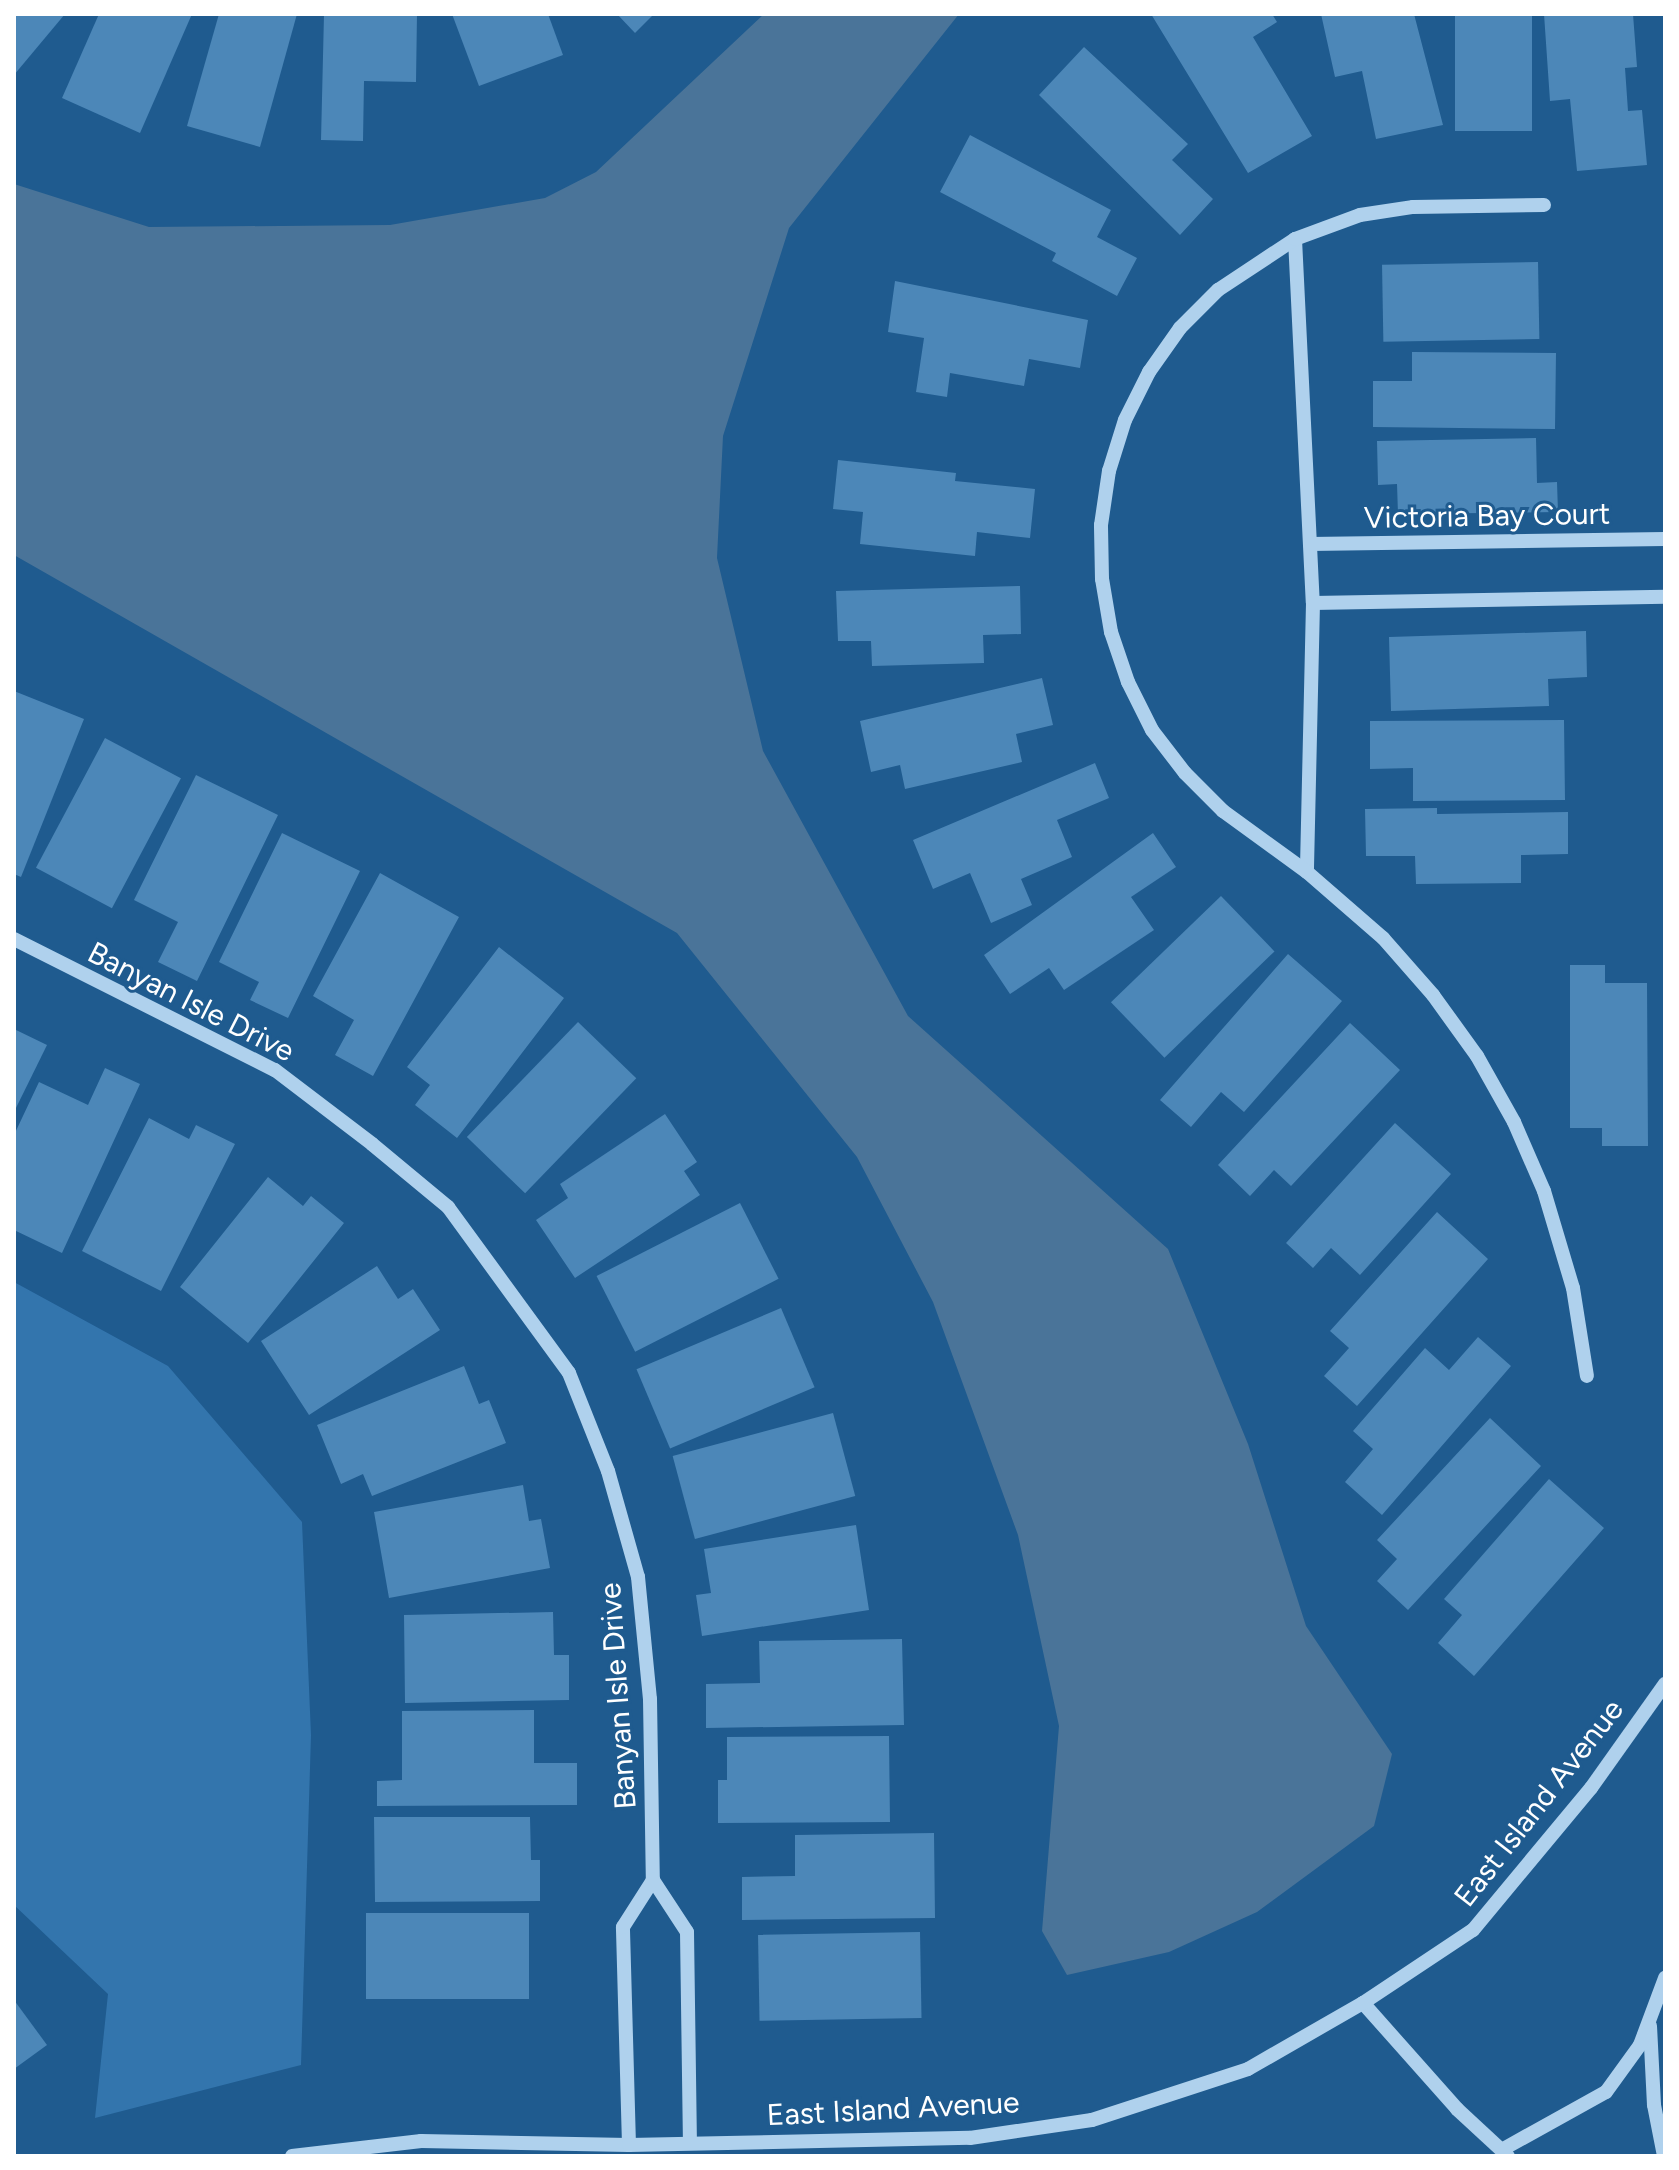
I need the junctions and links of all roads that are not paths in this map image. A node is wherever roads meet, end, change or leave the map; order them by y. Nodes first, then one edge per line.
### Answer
1 (1544, 205) dead end
2 (1295, 239) junction
3 (1665, 539) edge
4 (1310, 544) junction
5 (1665, 597) edge
6 (1313, 603) junction
7 (1307, 872) junction
8 (14, 939) edge
9 (1587, 1376) dead end
10 (1665, 1684) edge
11 (653, 1880) junction
12 (1665, 1978) edge
13 (1363, 2003) junction
14 (1650, 2025) junction
15 (690, 2143) junction
16 (629, 2145) junction
17 (1506, 2152) edge
18 (292, 2156) edge
19 (1664, 2156) edge

1 - 2 street
2 - 4 street
2 - 7 street
3 - 4 street, Victoria Bay Court
4 - 6 street
5 - 6 street
6 - 7 street
7 - 9 street
8 - 11 street, Banyan Isle Drive
10 - 13 street, East Island Avenue
11 - 15 street
11 - 16 street
12 - 14 street
13 - 15 street, East Island Avenue
13 - 17 street
14 - 17 street
14 - 19 street
15 - 16 street, East Island Avenue
16 - 18 street, East Island Avenue

